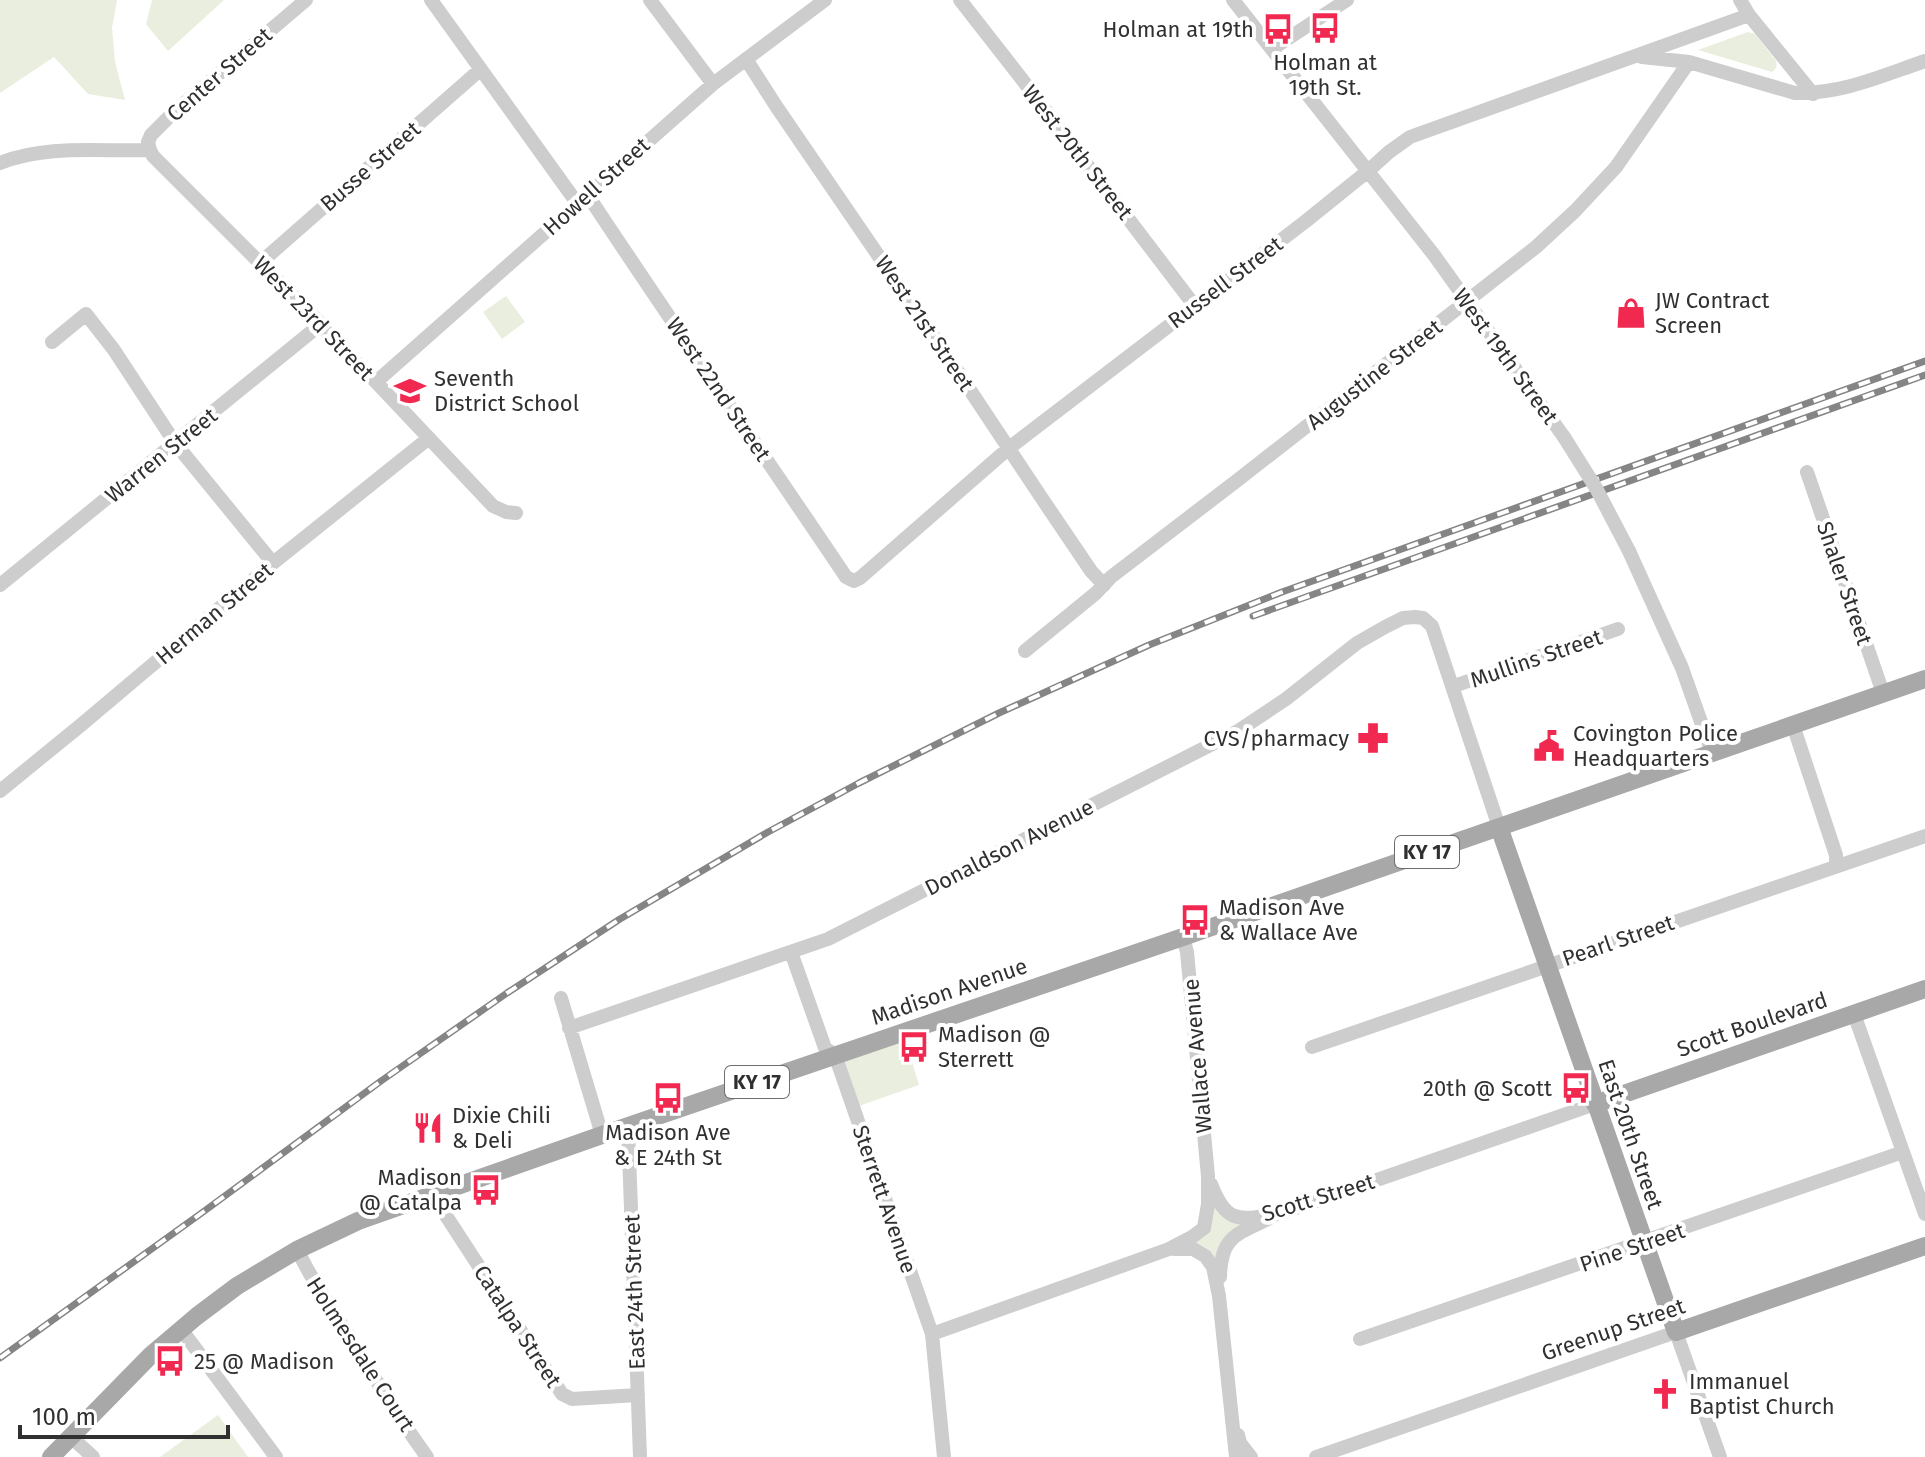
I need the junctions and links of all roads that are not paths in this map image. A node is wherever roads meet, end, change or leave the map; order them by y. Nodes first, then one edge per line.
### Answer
1 (306, 0) edge
2 (431, 0) edge
3 (650, 0) edge
4 (825, 0) edge
5 (960, 0) edge
6 (1233, 0) edge
7 (1347, 0) edge
8 (1740, 0) edge
9 (1749, 15) junction
10 (1272, 49) junction
11 (1638, 56) junction
12 (746, 59) junction
13 (1925, 61) edge
14 (1689, 62) junction
15 (481, 69) junction
16 (713, 84) junction
17 (1813, 94) junction
18 (150, 150) junction
19 (0, 163) edge
20 (1368, 171) junction
21 (582, 198) junction
22 (260, 263) junction
23 (1466, 302) junction
24 (1194, 305) junction
25 (321, 324) junction
26 (52, 342) dead end
27 (376, 382) junction
28 (429, 438) junction
29 (175, 443) junction
30 (1009, 448) junction
31 (1807, 472) dead end
32 (516, 513) dead end
33 (273, 563) junction
34 (854, 581) joint
35 (0, 585) edge
36 (1104, 585) junction
37 (1618, 629) dead end
38 (1025, 651) dead end
39 (1925, 679) edge
40 (1454, 686) junction
41 (1883, 693) junction
42 (1793, 725) junction
43 (1712, 753) junction
44 (0, 791) edge
45 (1499, 827) junction
46 (1925, 836) edge
47 (1836, 866) junction
48 (1183, 937) junction
49 (791, 952) junction
50 (1546, 965) junction
51 (1925, 989) edge
52 (561, 998) dead end
53 (1854, 1014) junction
54 (569, 1028) junction
55 (1312, 1047) dead end
56 (835, 1055) junction
57 (1595, 1104) junction
58 (628, 1126) junction
59 (602, 1135) junction
60 (1903, 1152) junction
61 (1208, 1176) junction
62 (436, 1193) junction
63 (1279, 1214) junction
64 (1925, 1214) edge
65 (1644, 1243) junction
66 (1925, 1246) edge
67 (1169, 1249) junction
68 (297, 1250) junction
69 (1219, 1296) junction
70 (181, 1329) junction
71 (1676, 1332) junction
72 (932, 1334) junction
73 (1360, 1339) dead end
74 (638, 1395) junction
75 (1233, 1419) junction
76 (71, 1437) junction
77 (51, 1457) edge
78 (93, 1457) edge
79 (276, 1457) edge
80 (427, 1457) edge
81 (640, 1457) edge
82 (944, 1457) edge
83 (1236, 1457) edge
84 (1251, 1457) edge
85 (1316, 1457) edge
86 (1720, 1457) edge

1 - 18 street, Center Street
2 - 15 street, West 22nd Street
3 - 16 street
4 - 12 street, Howell Street
5 - 24 street, West 20th Street
6 - 10 street, West 19th Street
7 - 10 street
8 - 9 street
9 - 11 street, Russell Street
9 - 17 street
10 - 20 street, West 19th Street
11 - 14 street, Russell Street
11 - 20 street, Russell Street
12 - 16 street, Howell Street
12 - 30 street, West 21st Street
13 - 17 street, Russell Street
14 - 17 street, Russell Street
14 - 23 street, Augustine Street
15 - 21 street, West 22nd Street
15 - 22 street, Busse Street
16 - 21 street, Howell Street
18 - 19 street
18 - 22 street, West 23rd Street
20 - 23 street, West 19th Street
20 - 24 street, Russell Street
21 - 27 street, Howell Street
21 - 34 street, West 22nd Street
22 - 25 street, West 23rd Street
23 - 36 street, Augustine Street
23 - 43 street, West 19th Street, bridge
24 - 30 street, Russell Street
25 - 27 street, West 23rd Street
25 - 29 street, Warren Street
26 - 29 street
27 - 28 street, West 23rd Street
28 - 32 street, West 23rd Street
28 - 33 street, Herman Street
29 - 33 street
29 - 35 street, Warren Street
30 - 34 street, Russell Street
30 - 36 street, West 21st Street
31 - 41 street, Shaler Street
33 - 44 street, Herman Street
36 - 38 street, Augustine Street
37 - 40 street, Mullins Street
39 - 41 main road, Madison Avenue / KY 17
40 - 45 street
40 - 49 street, Donaldson Avenue
41 - 42 main road, Madison Avenue / KY 17
42 - 43 main road, Madison Avenue / KY 17
42 - 47 street
43 - 45 main road, Madison Avenue / KY 17
45 - 48 main road, Madison Avenue / KY 17
45 - 50 main road, East 20th Street
46 - 47 street, Pearl Street
47 - 50 street, Pearl Street
48 - 56 main road, Madison Avenue / KY 17
48 - 61 street, Wallace Avenue
49 - 54 street, Donaldson Avenue
49 - 56 street, Sterrett Avenue
50 - 55 street, Pearl Street
50 - 57 main road, East 20th Street
51 - 53 main road, Scott Boulevard
52 - 54 street
53 - 57 main road, Scott Boulevard
53 - 60 street
54 - 59 street
56 - 58 main road, Madison Avenue / KY 17
56 - 72 street, Sterrett Avenue
57 - 63 street, Scott Street
57 - 65 main road, East 20th Street
58 - 59 main road, Madison Avenue / KY 17
58 - 74 street, East 24th Street
59 - 62 main road, Madison Avenue / KY 17
60 - 64 street
60 - 65 street, Pine Street
61 - 63 street, Scott Street
61 - 67 street
62 - 68 main road, Madison Avenue / KY 17
62 - 74 street, Catalpa Street
63 - 69 street
65 - 71 main road, East 20th Street
65 - 73 street, Pine Street
66 - 71 main road, Greenup Street
67 - 69 street
67 - 72 street
68 - 70 main road, Madison Avenue / KY 17
68 - 80 street, Holmesdale Court
69 - 75 street
70 - 76 main road, Madison Avenue / KY 17
70 - 79 street
71 - 85 street, Greenup Street
71 - 86 street, East 20th Street
72 - 82 street, Sterrett Avenue
74 - 81 street, East 24th Street
75 - 83 street
75 - 84 street
76 - 77 main road, Madison Avenue / KY 17
76 - 78 street

